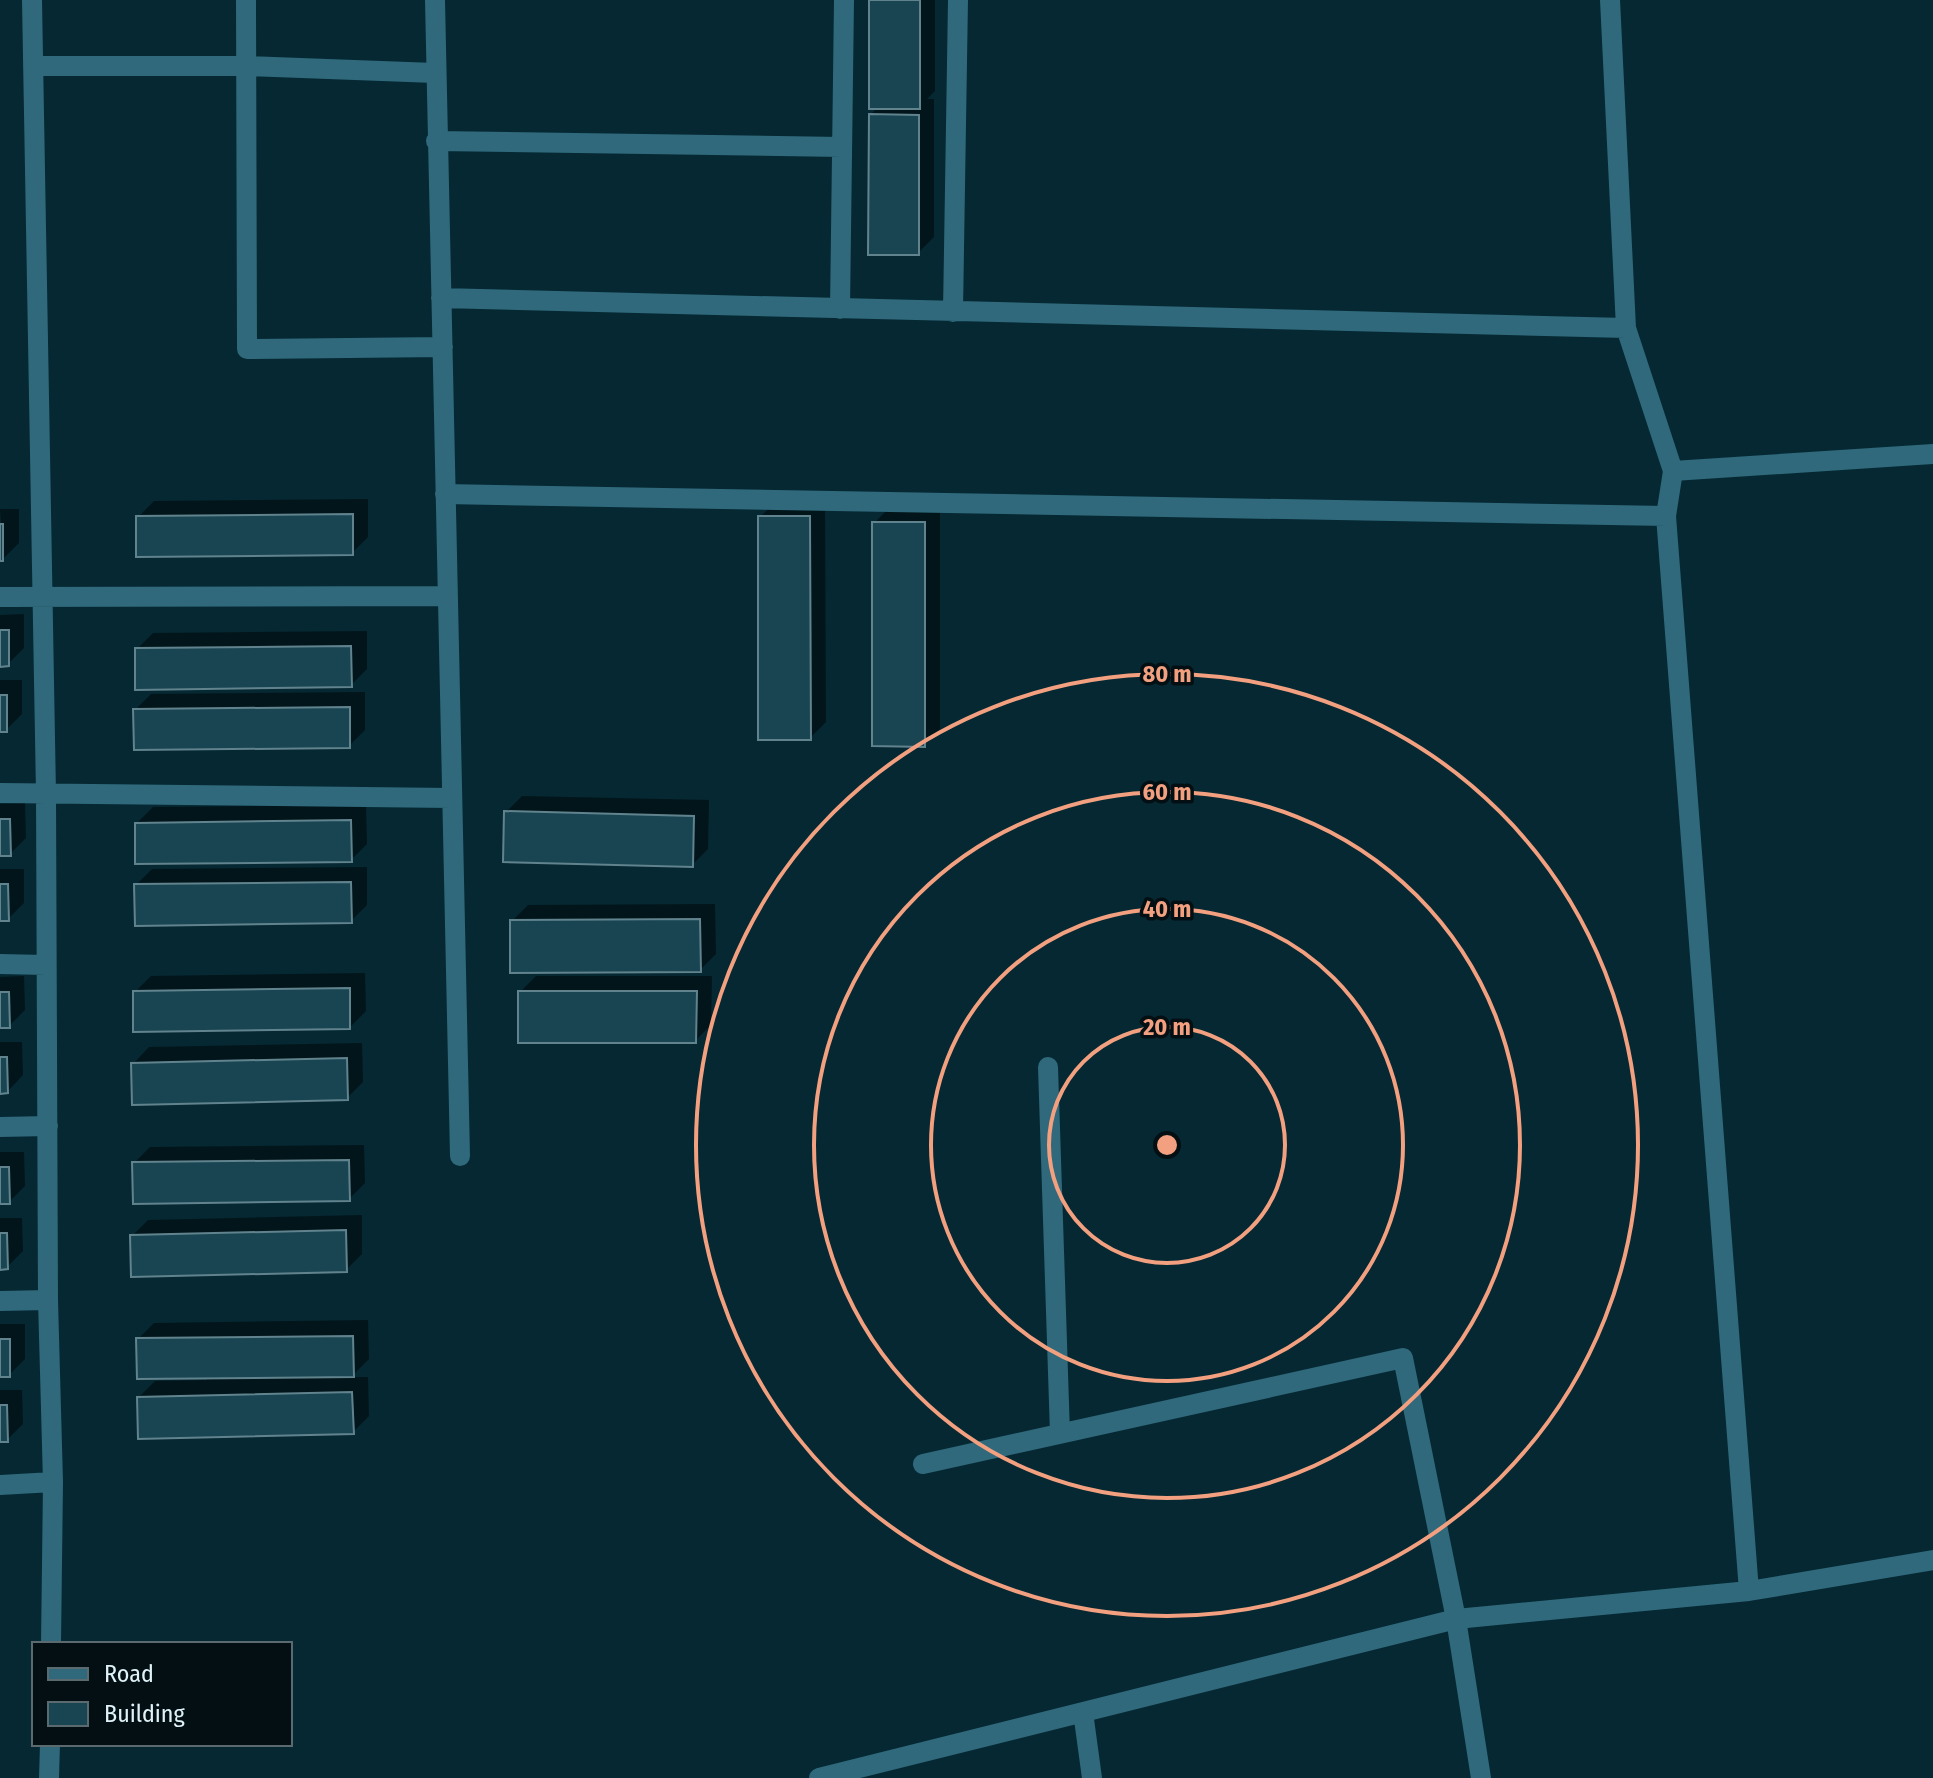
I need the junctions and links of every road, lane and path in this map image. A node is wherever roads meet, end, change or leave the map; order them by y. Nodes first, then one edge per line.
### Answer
1 (32, 0) edge
2 (246, 0) edge
3 (435, 0) edge
4 (844, 0) edge
5 (958, 0) edge
6 (1610, 0) edge
7 (33, 66) junction
8 (246, 66) junction
9 (435, 73) junction
10 (436, 141) junction
11 (842, 147) junction
12 (441, 298) junction
13 (840, 309) junction
14 (953, 312) junction
15 (1626, 328) junction
16 (443, 347) junction
17 (1933, 454) edge
18 (1673, 471) junction
19 (445, 494) junction
20 (1666, 516) junction
21 (448, 596) junction
22 (0, 597) edge
23 (41, 597) junction
24 (0, 793) edge
25 (46, 794) junction
26 (451, 798) junction
27 (0, 964) edge
28 (46, 965) junction
29 (1048, 1067) dead end
30 (48, 1126) junction
31 (0, 1127) edge
32 (460, 1156) dead end
33 (48, 1300) junction
34 (0, 1301) edge
35 (1060, 1434) junction
36 (923, 1464) dead end
37 (53, 1482) junction
38 (0, 1485) edge
39 (1933, 1560) edge
40 (1749, 1591) junction
41 (1456, 1619) junction
42 (51, 1642) edge
43 (1083, 1712) junction
44 (50, 1746) edge
45 (49, 1778) edge
46 (819, 1778) edge
47 (1092, 1778) edge
48 (1481, 1778) edge

1 - 7 street
2 - 8 street
3 - 9 street
4 - 11 street
5 - 14 street
6 - 15 street
7 - 8 street
7 - 23 street
8 - 9 street
8 - 16 street
9 - 10 street
10 - 11 street
10 - 12 street
11 - 13 street
12 - 13 street
12 - 16 street
13 - 14 street
14 - 15 street
15 - 18 street
16 - 19 street
17 - 18 street
18 - 20 street
19 - 20 street
19 - 21 street
20 - 40 street
21 - 23 street
21 - 26 street
22 - 23 street
23 - 25 street
24 - 25 street
25 - 26 street
25 - 28 street
26 - 32 street
27 - 28 street
28 - 30 street
29 - 35 street
30 - 31 street
30 - 33 street
33 - 34 street
33 - 37 street
35 - 36 street
35 - 41 street
37 - 38 street
37 - 42 street
39 - 40 street
40 - 41 street
41 - 43 street
41 - 48 street
43 - 46 street
43 - 47 street
44 - 45 street

